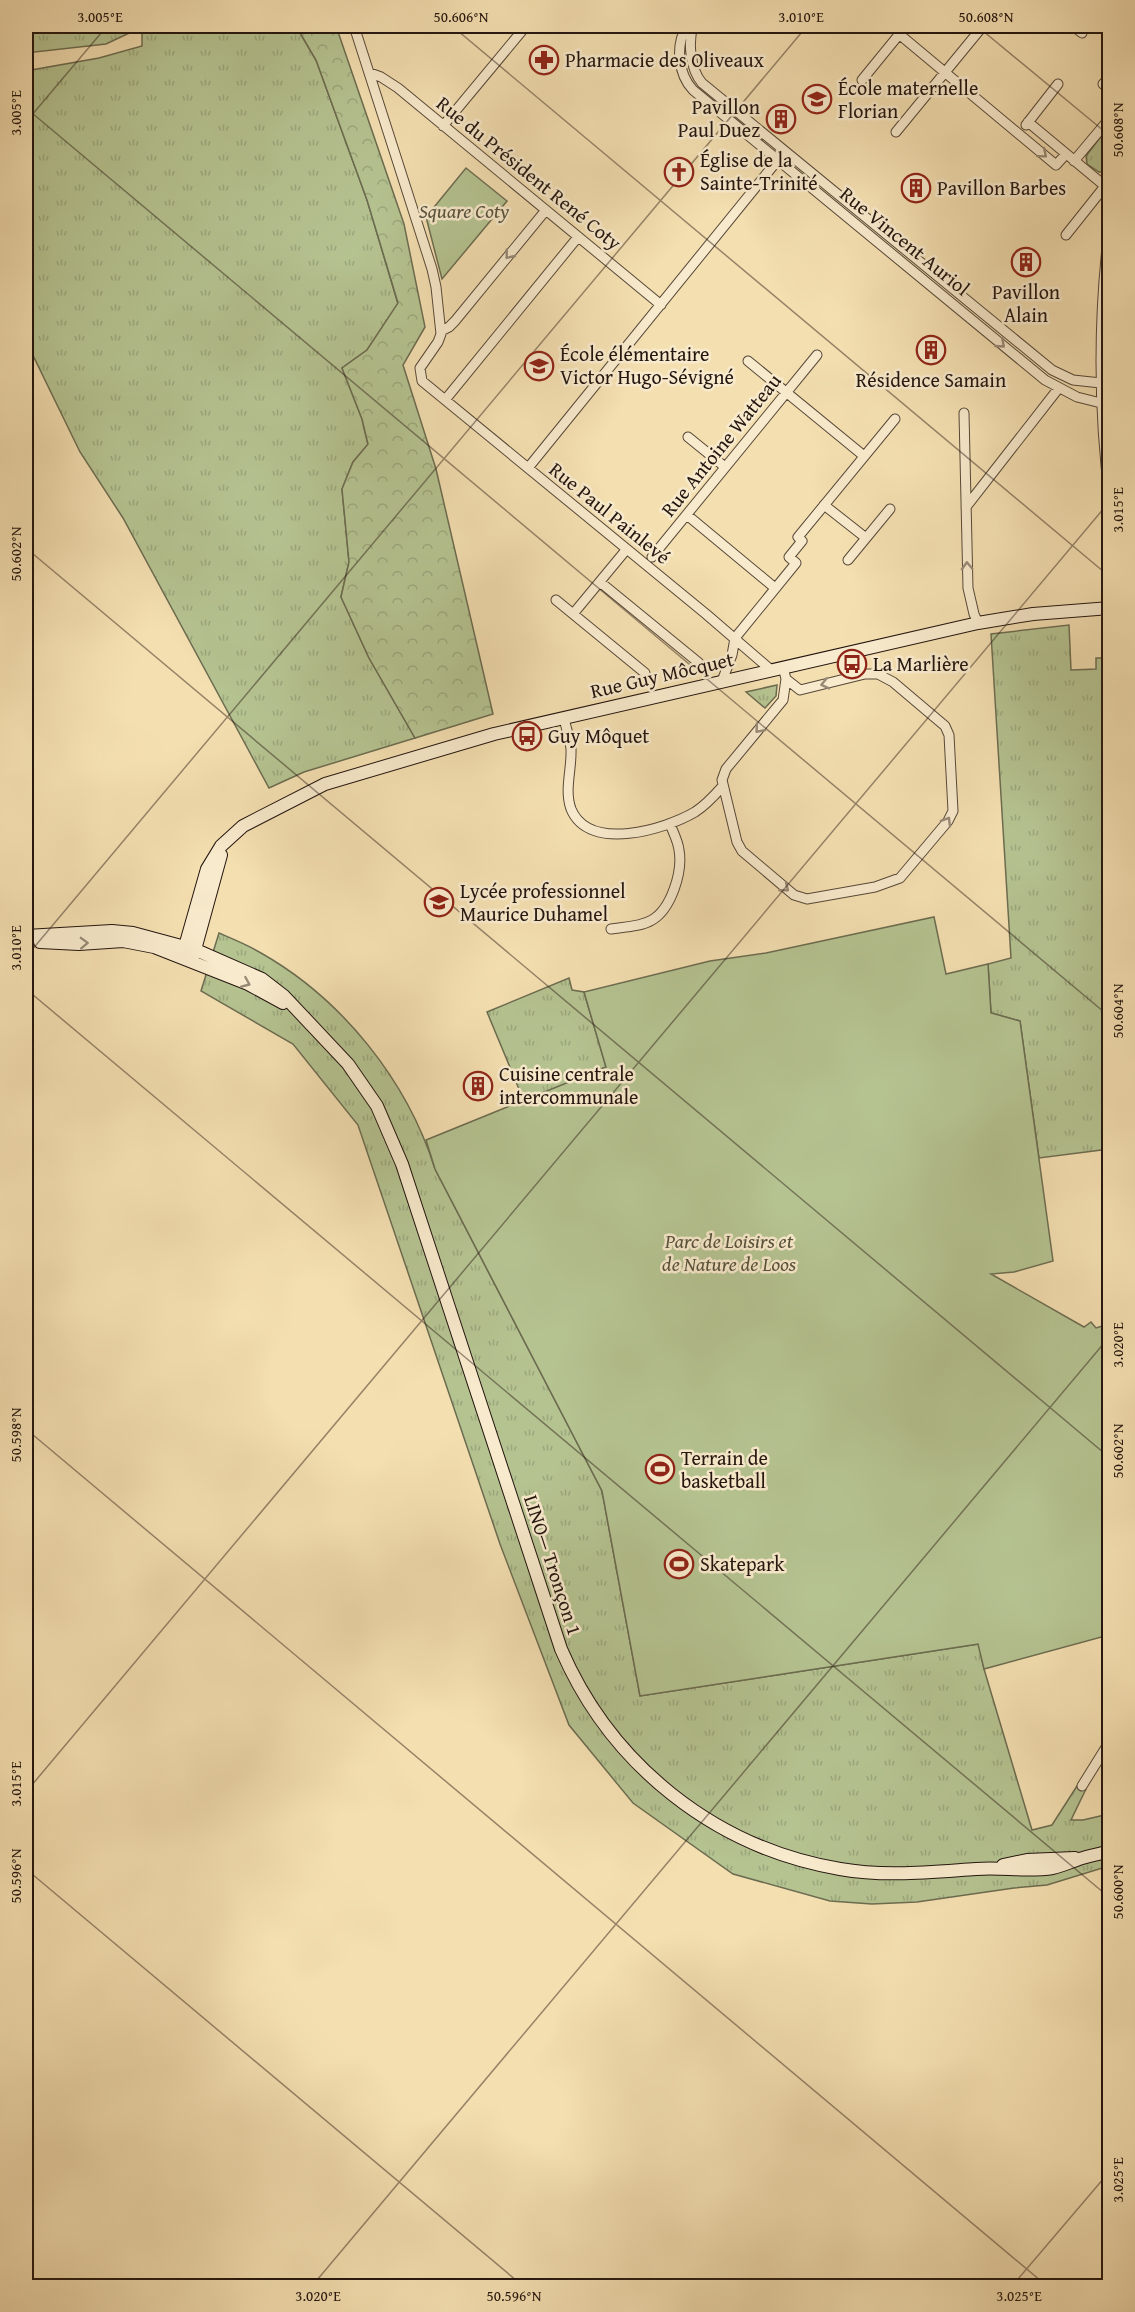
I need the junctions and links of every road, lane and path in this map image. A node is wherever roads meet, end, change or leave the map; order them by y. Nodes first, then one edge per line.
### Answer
1 (354, 26) edge
2 (526, 26) edge
3 (687, 26) edge
4 (693, 26) edge
5 (906, 26) edge
6 (983, 26) edge
7 (1073, 26) edge
8 (1082, 33) dead end
9 (899, 34) junction
10 (945, 72) junction
11 (370, 73) junction
12 (862, 80) dead end
13 (1058, 84) dead end
14 (1110, 118) edge
15 (1028, 122) junction
16 (443, 126) junction
17 (896, 132) dead end
18 (1018, 134) junction
19 (784, 152) junction
20 (1066, 154) junction
21 (778, 160) junction
22 (1074, 161) junction
23 (1107, 187) edge
24 (546, 210) junction
25 (1110, 222) edge
26 (1066, 235) dead end
27 (578, 237) junction
28 (1106, 300) edge
29 (662, 306) junction
30 (441, 331) junction
31 (817, 355) dead end
32 (748, 361) dead end
33 (1104, 387) edge
34 (1058, 389) junction
35 (786, 392) junction
36 (445, 400) junction
37 (1101, 403) junction
38 (964, 413) dead end
39 (895, 418) dead end
40 (688, 437) dead end
41 (864, 456) junction
42 (725, 467) junction
43 (528, 468) junction
44 (1110, 501) edge
45 (824, 505) junction
46 (966, 507) junction
47 (890, 509) dead end
48 (687, 515) junction
49 (866, 538) junction
50 (626, 550) junction
51 (652, 557) dead end
52 (848, 560) dead end
53 (600, 582) junction
54 (775, 588) junction
55 (556, 600) dead end
56 (1110, 608) edge
57 (573, 614) junction
58 (978, 623) junction
59 (735, 638) junction
60 (699, 663) dead end
61 (780, 672) junction
62 (645, 673) dead end
63 (722, 681) junction
64 (564, 718) junction
65 (722, 787) junction
66 (670, 824) junction
67 (611, 929) dead end
68 (26, 936) edge
69 (26, 944) edge
70 (189, 953) junction
71 (1110, 1741) edge
72 (1082, 1786) dead end
73 (1110, 1851) edge

1 - 11 street
2 - 16 street
3 - 21 street, Rue Vincent Auriol
4 - 19 street, Rue Vincent Auriol
5 - 9 street
6 - 10 street
7 - 8 street
9 - 10 street
9 - 12 street
10 - 17 street
10 - 18 street
11 - 16 street, Rue du Président René Coty
11 - 30 street
13 - 15 street
14 - 22 street
15 - 18 street
15 - 20 street
16 - 24 street, Rue du Président René Coty
18 -> 20 street
19 - 21 street
19 - 33 street, Rue Vincent Auriol
20 - 22 street
21 - 29 street
21 -> 34 street, Rue Vincent Auriol
22 - 23 street
23 - 26 street
24 - 27 street, Rue du Président René Coty
24 -> 30 street
25 - 28 street
27 - 29 street, Rue du Président René Coty
27 - 36 street
28 - 33 street
29 - 43 street
30 - 36 street, Rue Paul Painlevé
31 - 35 street, Rue Antoine Watteau
32 - 35 street
33 - 37 street
34 - 37 street, Rue Vincent Auriol
34 - 46 street
35 - 41 street
35 - 42 street, Rue Antoine Watteau
36 - 43 street, Rue Paul Painlevé
37 - 44 street
38 - 46 street
39 - 41 street
40 - 42 street
41 - 45 street
42 - 48 street, Rue Antoine Watteau
43 - 50 street, Rue Paul Painlevé
45 - 49 street
45 - 54 street
58 -> 46 street
47 - 49 street
48 - 51 street, Rue Antoine Watteau
48 - 54 street
49 - 52 street
50 - 53 street
50 - 59 street, Rue Paul Painlevé
53 - 57 street
53 - 60 street
54 - 59 street
55 - 57 street
56 - 58 main road, Rue Guy Môcquet
57 - 62 street
58 - 61 main road, Rue Guy Môcquet
59 - 61 street, Rue Paul Painlevé
59 - 63 street
61 - 63 main road, Rue Guy Môcquet
61 -> 65 street
65 -> 61 street
63 - 64 main road, Rue Guy Môcquet
64 - 66 street
64 - 70 main road, Rue Guy Môcquet
65 - 66 street
66 - 67 street
68 - 70 main road
69 -> 70 main road
70 - 73 main road, LINO— Tronçon 1
71 - 72 street

